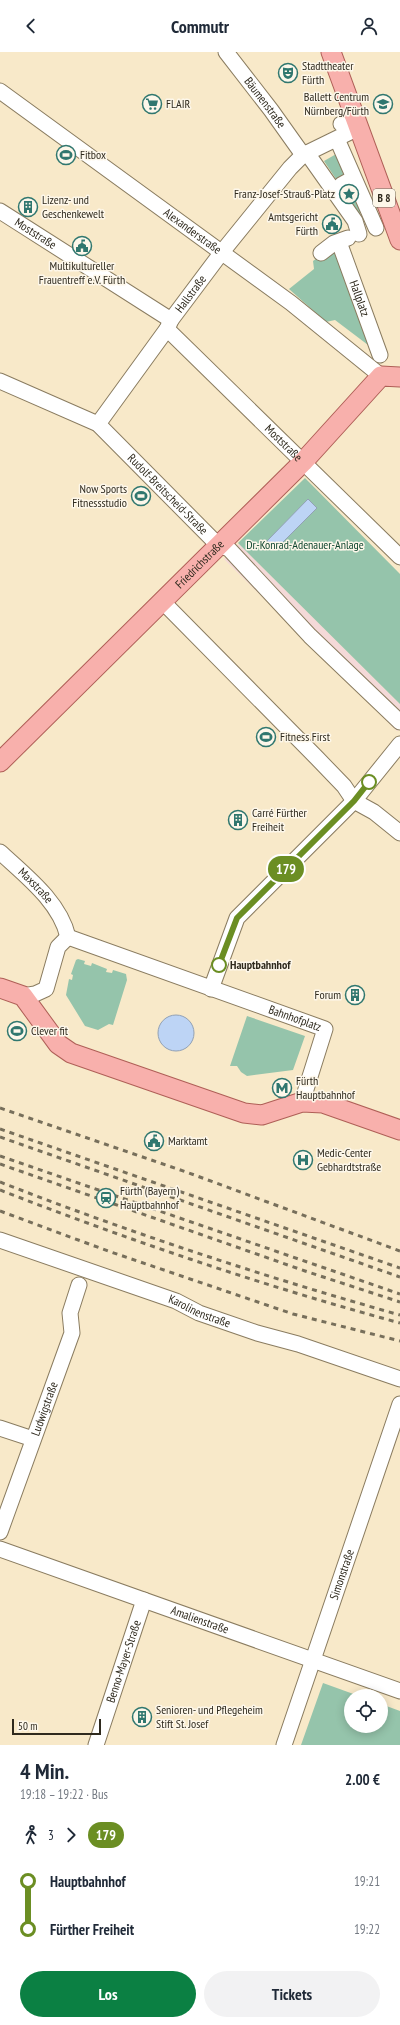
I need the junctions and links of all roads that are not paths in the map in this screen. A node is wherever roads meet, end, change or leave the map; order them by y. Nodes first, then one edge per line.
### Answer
1 (226, 52) edge
2 (331, 52) edge
3 (0, 91) edge
4 (341, 124) dead end
5 (337, 138) junction
6 (305, 154) junction
7 (350, 180) junction
8 (0, 211) edge
9 (357, 227) junction
10 (400, 240) edge
11 (339, 242) junction
12 (222, 252) junction
13 (321, 253) dead end
14 (169, 325) junction
15 (380, 355) dead end
16 (381, 376) junction
17 (400, 377) edge
18 (0, 381) edge
19 (98, 424) junction
20 (303, 462) junction
21 (218, 545) junction
22 (400, 557) edge
23 (162, 601) junction
24 (400, 722) edge
25 (400, 744) edge
26 (0, 762) edge
27 (354, 801) junction
28 (400, 834) edge
29 (0, 852) edge
30 (66, 931) junction
31 (0, 988) edge
32 (212, 989) junction
33 (23, 996) junction
34 (302, 1102) junction
35 (400, 1130) edge
36 (0, 1240) edge
37 (79, 1285) dead end
38 (400, 1379) edge
39 (400, 1404) edge
40 (0, 1428) edge
41 (33, 1439) junction
42 (0, 1532) edge
43 (0, 1549) edge
44 (144, 1600) junction
45 (313, 1660) junction
46 (400, 1691) edge
47 (96, 1745) edge
48 (284, 1745) edge

1 - 6 street, Bäumenstraße
2 - 10 main road, B 8
3 - 12 street, Alexanderstraße
4 - 5 street
5 - 6 street, Hallstraße
5 - 7 street
6 - 7 street
6 - 12 street, Hallstraße
7 - 9 street
7 - 9 street
8 - 14 street, Moststraße
9 - 11 street
11 - 13 street
11 - 15 street, Hallplatz
12 - 14 street, Hallstraße
12 - 16 street, Alexanderstraße
14 - 19 street, Hallstraße
14 - 20 street, Moststraße
16 - 17 main road
16 - 20 main road, Friedrichstraße
18 - 19 street, Rudolf-Breitscheid-Straße
19 - 21 street, Rudolf-Breitscheid-Straße
20 - 21 main road, Friedrichstraße
20 - 22 street, Moststraße
21 - 23 main road, Friedrichstraße
21 - 24 street, Rudolf-Breitscheid-Straße
23 - 26 main road, Friedrichstraße
23 - 27 street
25 - 27 street
27 - 28 street
27 - 32 street
29 - 30 street, Maxstraße
30 - 32 street, Bahnhofplatz
30 - 33 street
31 - 33 main road
32 - 34 street, Bahnhofplatz
33 - 34 main road
34 - 35 main road
36 - 38 street, Karolinenstraße
37 - 41 street, Ludwigstraße
39 - 45 street, Simonstraße
40 - 41 street
41 - 42 street, Ludwigstraße
43 - 44 street, Amalienstraße
44 - 45 street, Amalienstraße
44 - 47 street, Benno-Mayer-Straße
45 - 46 street, Amalienstraße
45 - 48 street, Simonstraße

